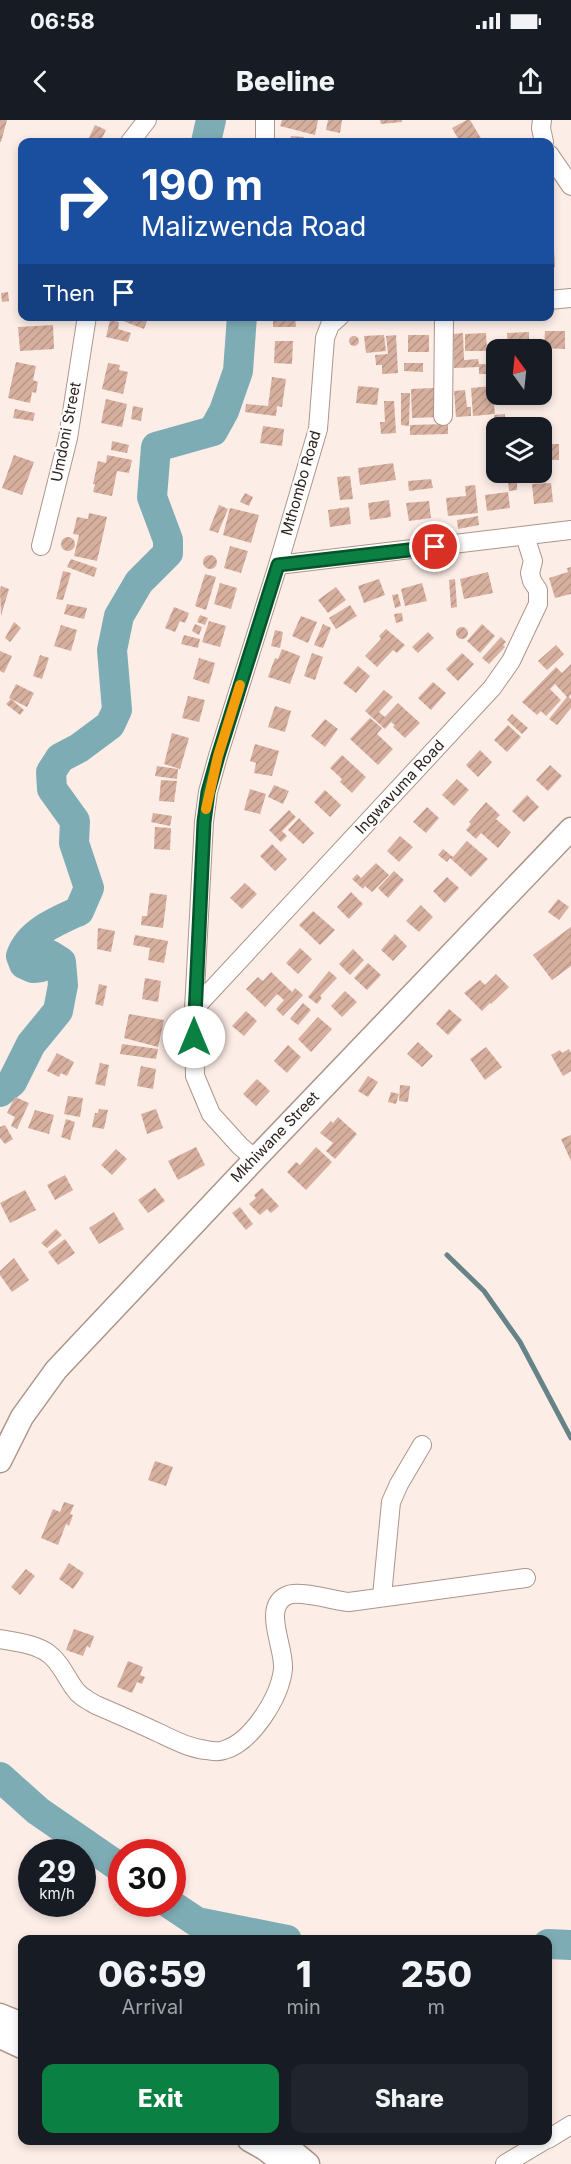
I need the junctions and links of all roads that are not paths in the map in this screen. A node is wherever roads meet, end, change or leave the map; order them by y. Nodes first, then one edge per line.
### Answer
1 (147, 120) edge
2 (265, 120) edge
3 (542, 120) edge
4 (133, 138) edge
5 (265, 138) edge
6 (543, 138) edge
7 (554, 164) edge
8 (561, 177) edge
9 (571, 298) edge
10 (554, 300) edge
11 (86, 321) edge
12 (334, 321) edge
13 (444, 321) edge
14 (443, 416) dead end
15 (571, 530) edge
16 (525, 536) junction
17 (41, 546) dead end
18 (278, 565) junction
19 (571, 829) edge
20 (194, 1010) junction
21 (255, 1158) junction
22 (422, 1445) dead end
23 (0, 1461) edge
24 (526, 1578) dead end
25 (382, 1596) junction
26 (0, 1639) edge
27 (0, 2015) edge
28 (18, 2022) edge
29 (0, 2037) edge
30 (18, 2045) edge
31 (571, 2125) edge
32 (552, 2136) edge
33 (258, 2145) edge
34 (285, 2145) edge
35 (537, 2145) edge
36 (284, 2164) edge
37 (308, 2164) edge
38 (505, 2164) edge

1 - 4 street
2 - 5 street
3 - 6 street
7 - 8 street
9 - 10 street
11 - 17 street, Umdoni Street
12 - 18 street, Mthombo Road
13 - 14 street
15 - 16 street
16 - 18 street
16 - 20 street, Ingwavuma Road
18 - 20 street, Mthombo Road
19 - 21 street, Mkhiwane Street
20 - 21 street, Mthombo Road
21 - 23 street, Mkhiwane Street
22 - 25 street
24 - 25 street
25 - 26 street
27 - 28 street
29 - 30 street
31 - 32 street
33 - 36 street
34 - 37 street
35 - 38 street

